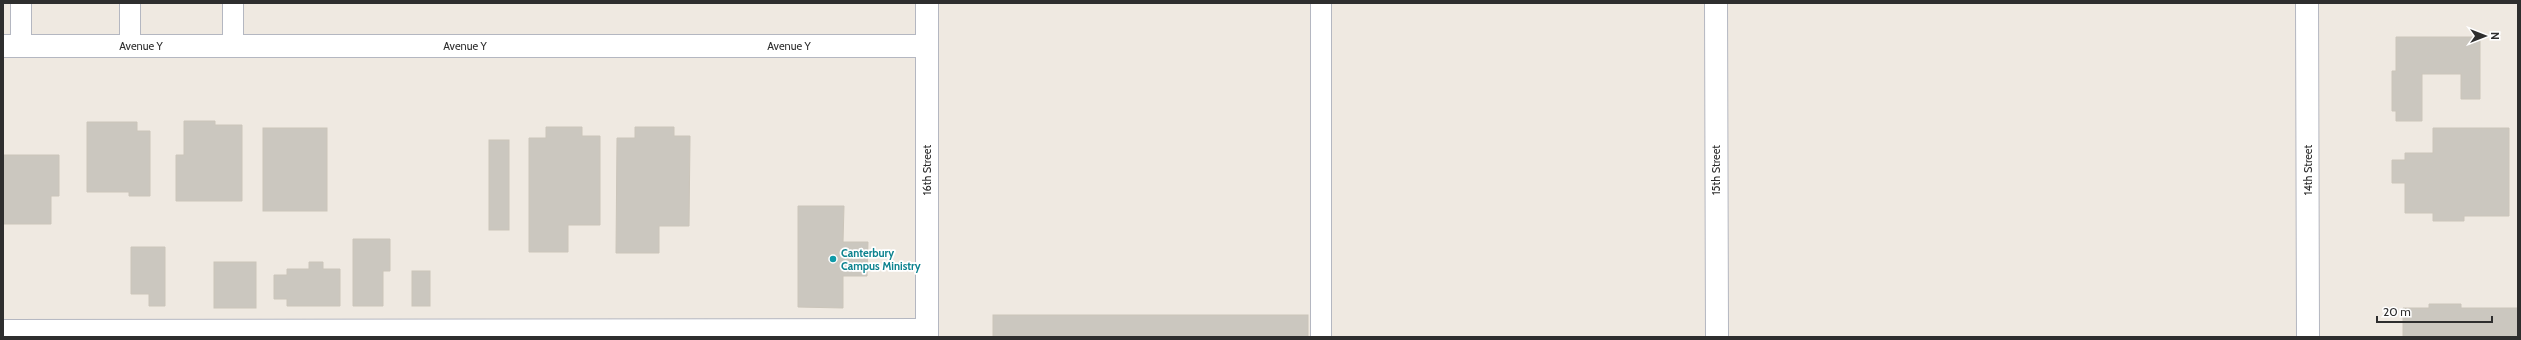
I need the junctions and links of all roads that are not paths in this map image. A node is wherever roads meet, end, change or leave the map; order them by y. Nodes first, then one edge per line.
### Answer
1 (21, 3) edge
2 (130, 3) edge
3 (233, 3) edge
4 (927, 3) edge
5 (1321, 3) edge
6 (1716, 3) edge
7 (2307, 3) edge
8 (12, 46) edge
9 (130, 46) junction
10 (233, 46) junction
11 (927, 46) junction
12 (3, 330) edge
13 (927, 333) edge
14 (1321, 337) edge
15 (1717, 337) edge
16 (2308, 337) edge

1 - 8 lane
2 - 9 lane
3 - 10 lane
4 - 11 street, 16th Street
5 - 14 lane
6 - 15 street, 15th Street
7 - 16 street, 14th Street
8 - 9 street, Avenue Y
9 - 10 street, Avenue Y
10 - 11 street, Avenue Y
11 - 13 street, 16th Street
12 - 13 lane

